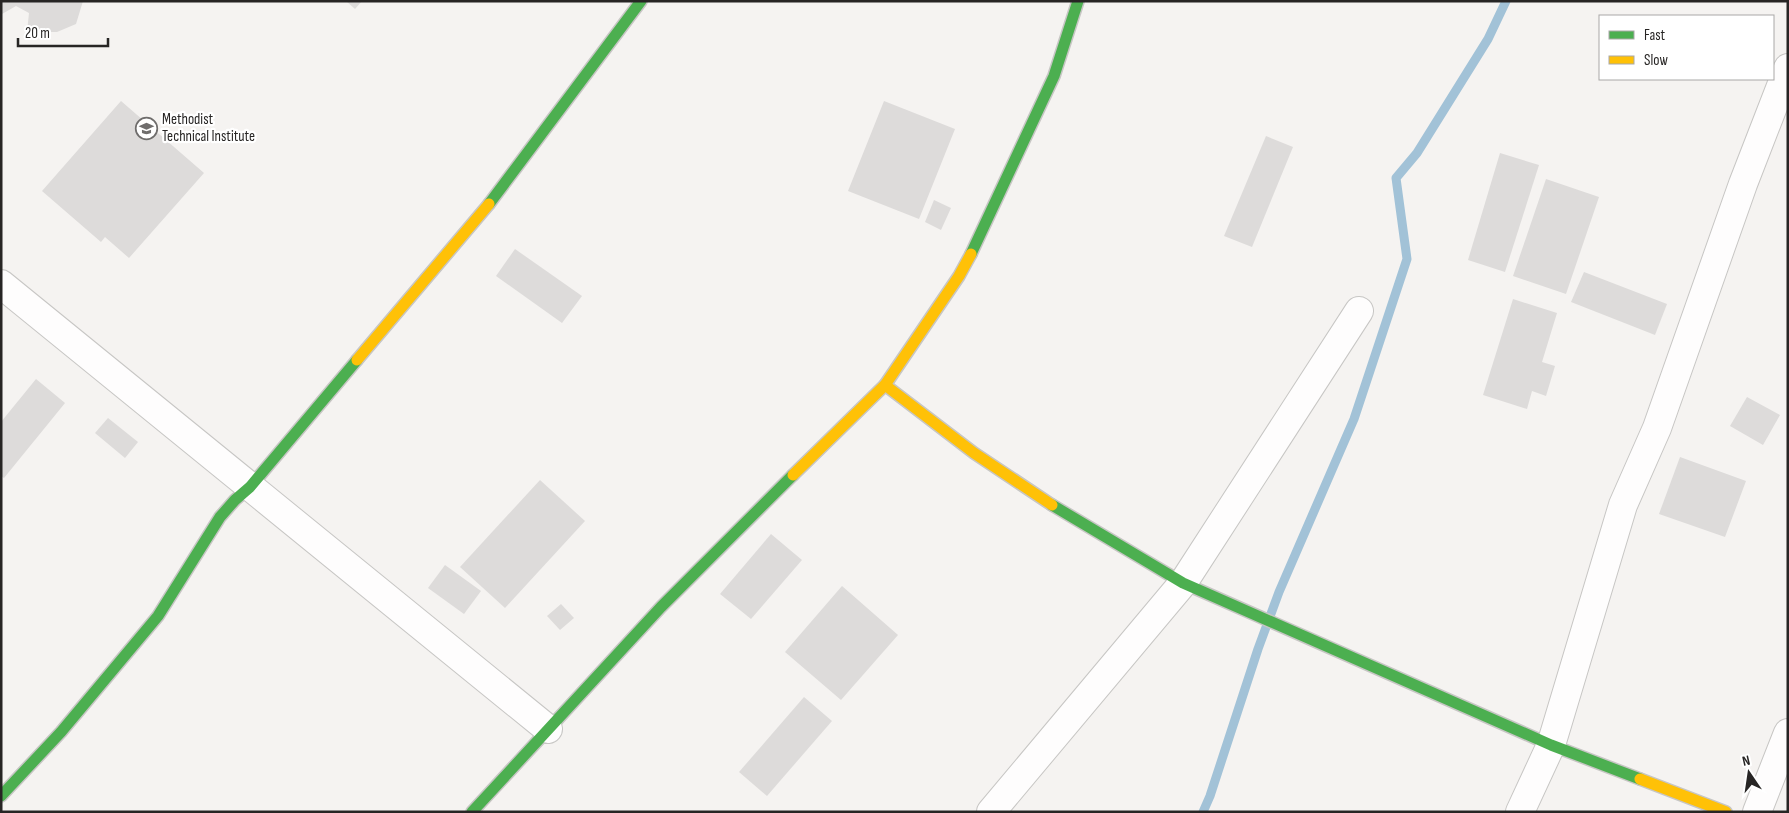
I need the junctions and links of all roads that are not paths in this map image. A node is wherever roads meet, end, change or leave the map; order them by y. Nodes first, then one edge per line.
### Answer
1 (641, 1) edge
2 (1078, 1) edge
3 (1788, 68) edge
4 (1, 284) edge
5 (1359, 311) dead end
6 (885, 385) junction
7 (250, 487) junction
8 (1184, 583) junction
9 (548, 728) junction
10 (1788, 733) edge
11 (1551, 745) junction
12 (1, 796) edge
13 (472, 812) edge
14 (991, 812) edge
15 (1520, 812) edge
16 (1726, 812) edge
17 (1758, 812) edge

1 - 7 street
2 - 6 street
3 - 11 street
4 - 7 street
5 - 8 street
6 - 8 street
6 - 9 street
7 - 9 street
7 - 12 street
8 - 11 street
8 - 14 street
9 - 13 street
10 - 17 street
11 - 15 street
11 - 16 street

